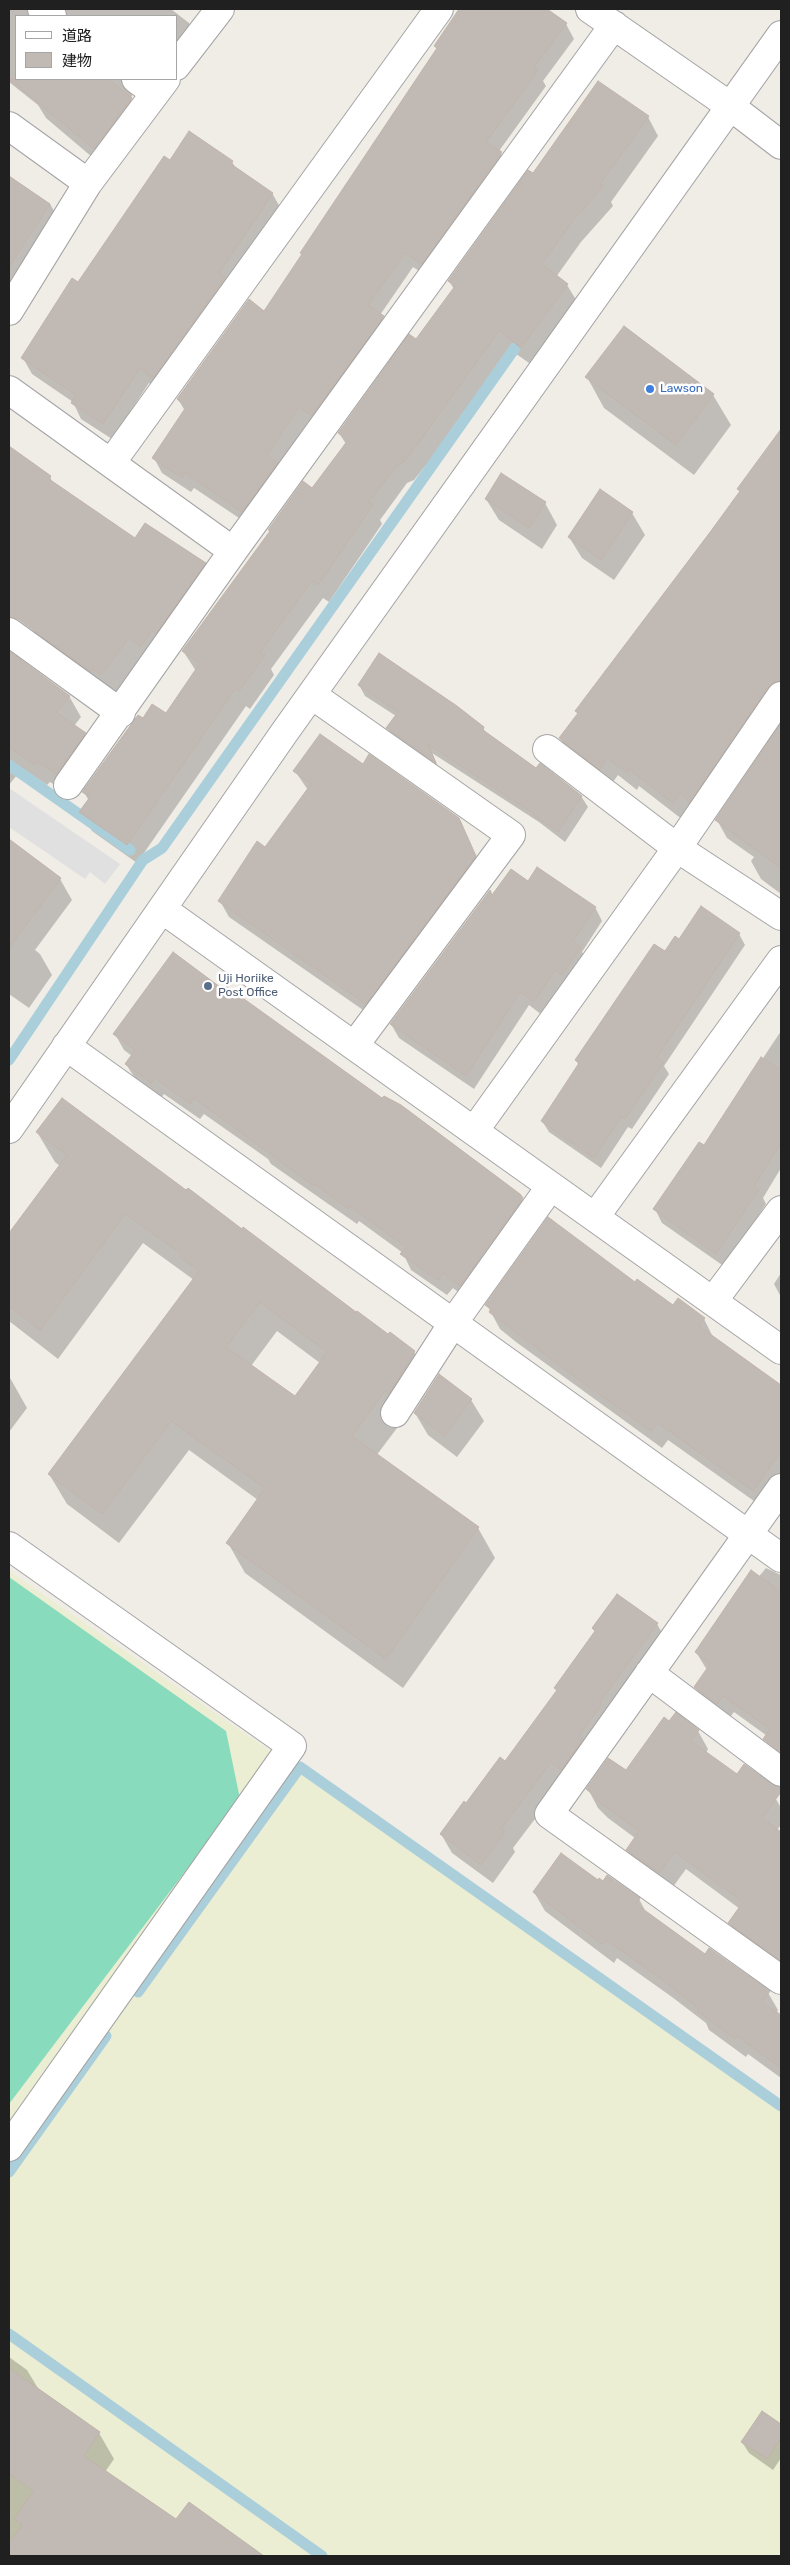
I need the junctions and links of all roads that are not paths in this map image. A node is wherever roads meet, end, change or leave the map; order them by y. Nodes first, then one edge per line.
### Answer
1 (220, 9) edge
2 (439, 9) edge
3 (590, 9) edge
4 (614, 25) junction
5 (781, 35) edge
6 (178, 63) edge
7 (773, 65) edge
8 (152, 84) edge
9 (730, 106) junction
10 (9, 126) edge
11 (781, 145) edge
12 (88, 183) junction
13 (9, 311) edge
14 (9, 390) edge
15 (111, 463) junction
16 (233, 551) junction
17 (9, 632) edge
18 (312, 695) junction
19 (781, 696) edge
20 (121, 713) junction
21 (547, 749) dead end
22 (68, 785) dead end
23 (677, 848) junction
24 (162, 909) junction
25 (781, 916) edge
26 (781, 960) edge
27 (66, 1046) junction
28 (354, 1046) junction
29 (9, 1129) edge
30 (474, 1131) junction
31 (551, 1186) junction
32 (781, 1210) edge
33 (595, 1217) junction
34 (714, 1301) junction
35 (453, 1323) junction
36 (781, 1350) edge
37 (395, 1413) dead end
38 (781, 1488) edge
39 (748, 1534) junction
40 (9, 1546) edge
41 (781, 1558) edge
42 (649, 1673) junction
43 (781, 1772) edge
44 (781, 1980) edge
45 (9, 2147) edge

1 - 6 street
2 - 15 street
3 - 4 street
4 - 9 street
4 - 16 street
5 - 7 street
7 - 9 street
8 - 12 street
9 - 11 street
9 - 18 street
10 - 12 street
12 - 13 street
14 - 15 street
15 - 16 street
16 - 20 street
17 - 20 street
18 - 24 street
18 - 28 street
19 - 23 street
20 - 22 street
21 - 23 street
23 - 25 street
23 - 30 street
24 - 27 street
24 - 28 street
26 - 33 street
27 - 29 street
27 - 35 street
28 - 30 street
30 - 31 street
31 - 33 street
31 - 35 street
32 - 34 street
33 - 34 street
34 - 36 street
35 - 37 street
35 - 39 street
38 - 39 street
39 - 41 street
39 - 42 street
40 - 45 street
42 - 43 street
42 - 44 street

